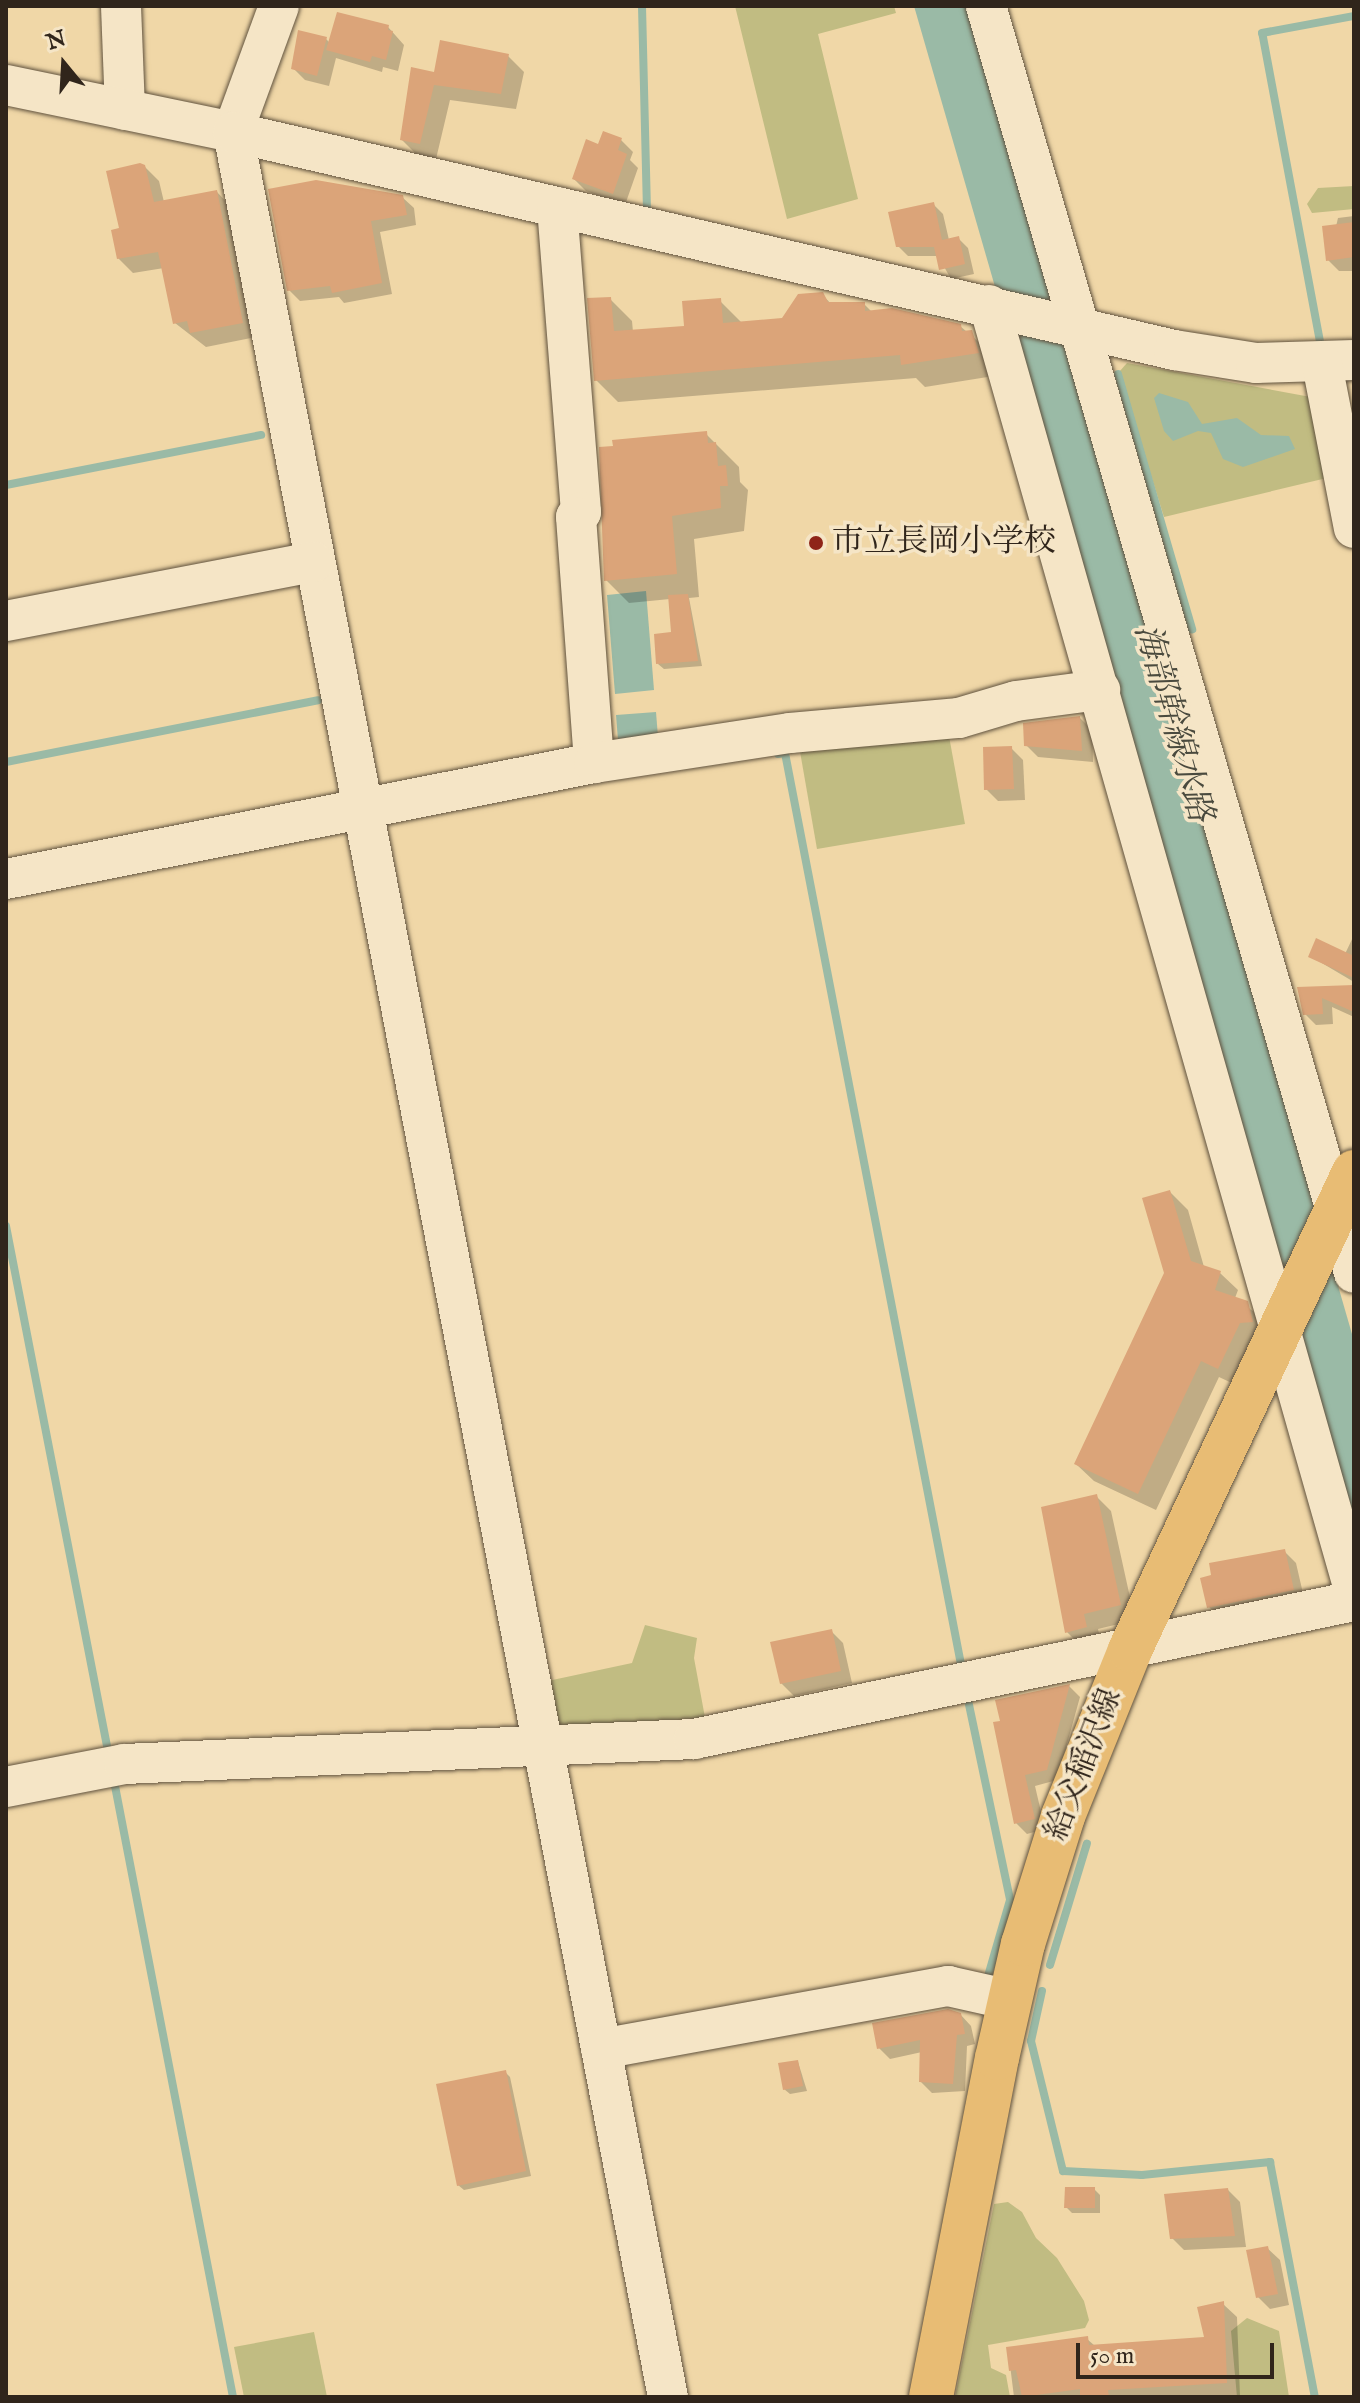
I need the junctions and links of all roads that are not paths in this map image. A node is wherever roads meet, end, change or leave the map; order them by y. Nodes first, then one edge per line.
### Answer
1 (121, 6) edge
2 (279, 6) edge
3 (986, 6) edge
4 (6, 85) edge
5 (125, 110) junction
6 (233, 132) junction
7 (557, 207) junction
8 (992, 307) junction
9 (1072, 326) junction
10 (1338, 362) edge
11 (1354, 528) edge
12 (313, 562) junction
13 (6, 621) edge
14 (1100, 690) junction
15 (594, 763) junction
16 (359, 809) junction
17 (6, 879) edge
18 (1342, 1213) edge
19 (1354, 1273) edge
20 (1283, 1316) junction
21 (1354, 1590) edge
22 (1354, 1601) edge
23 (1130, 1650) junction
24 (543, 1746) junction
25 (6, 1787) edge
26 (1010, 2000) junction
27 (601, 2049) junction
28 (668, 2397) edge
29 (931, 2397) edge

1 - 5 street
2 - 6 street
3 - 9 street
4 - 5 street
5 - 6 street
6 - 7 street
6 - 12 street
7 - 8 street
7 - 15 street
8 - 9 street
8 - 14 street
9 - 10 street
9 - 18 street
10 - 11 street
12 - 13 street
12 - 16 street
14 - 15 street
14 - 20 street
15 - 16 street
16 - 17 street
16 - 24 street
18 - 19 street
18 - 20 main road, 給父稲沢線
20 - 21 street
20 - 23 main road, 給父稲沢線
22 - 23 street
23 - 24 street
23 - 26 main road, 給父稲沢線
24 - 25 street
24 - 27 street
26 - 27 street
26 - 29 main road, 給父稲沢線
27 - 28 street

